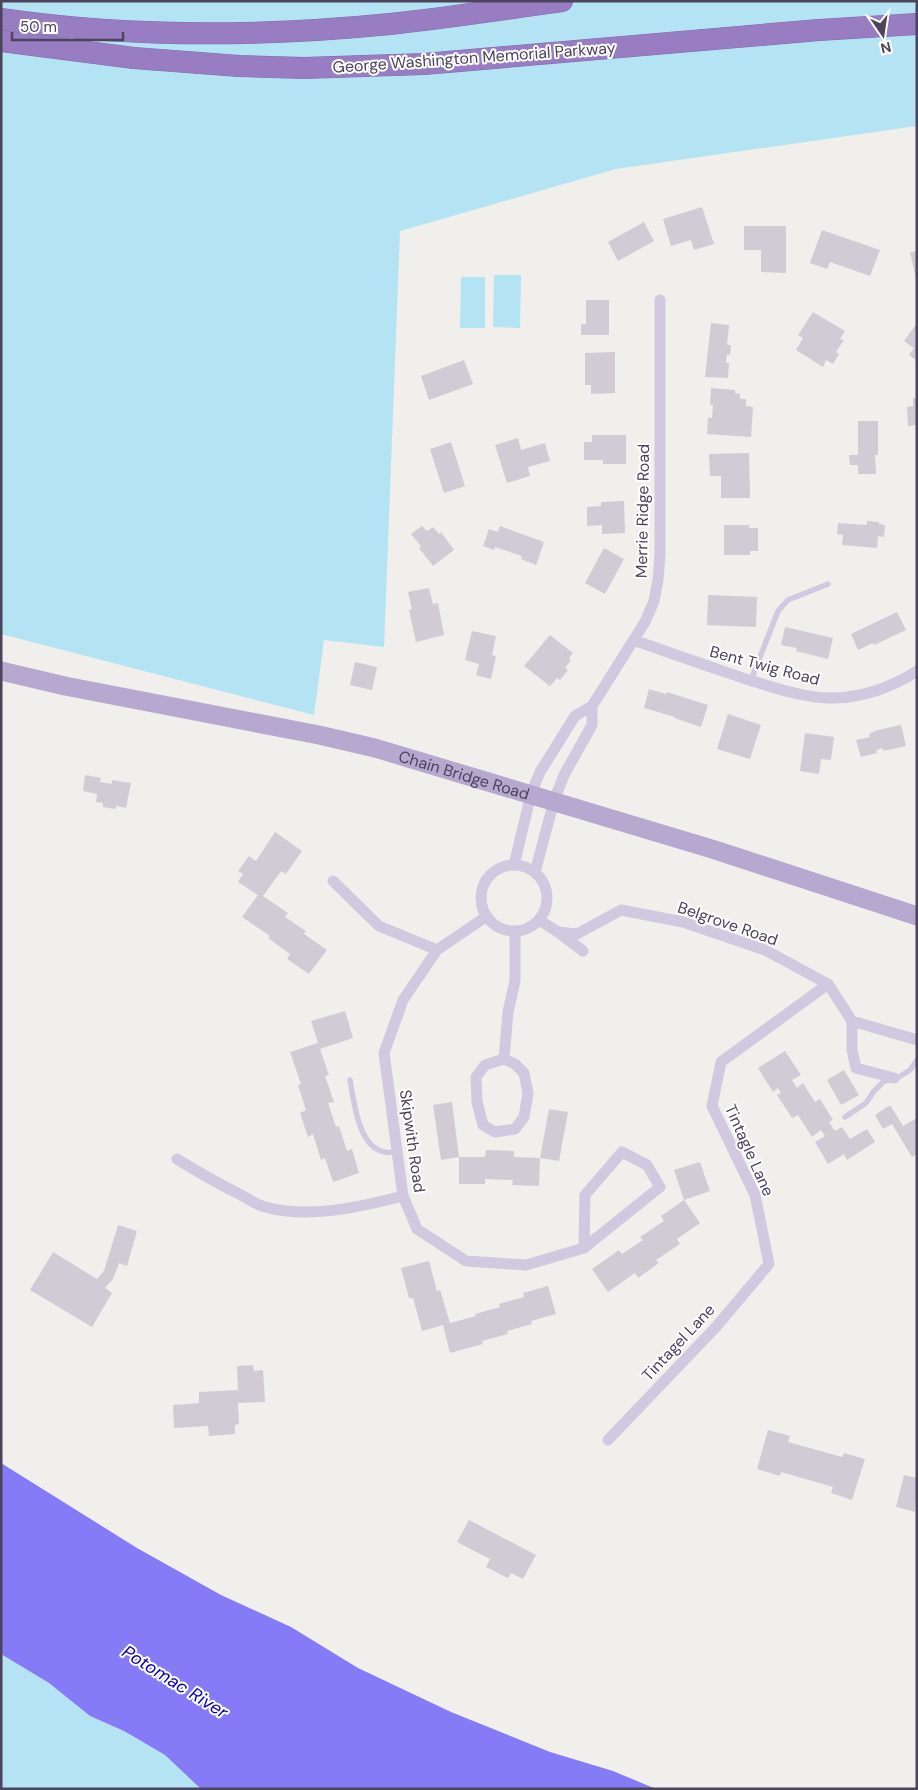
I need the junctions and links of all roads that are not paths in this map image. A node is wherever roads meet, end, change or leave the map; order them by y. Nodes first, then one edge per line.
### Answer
1 (562, 1) edge
2 (1, 19) edge
3 (917, 24) edge
4 (1, 40) edge
5 (660, 300) dead end
6 (828, 584) dead end
7 (634, 640) junction
8 (1, 671) edge
9 (917, 671) edge
10 (751, 680) junction
11 (592, 706) junction
12 (531, 794) junction
13 (554, 801) junction
14 (514, 865) junction
15 (535, 872) junction
16 (333, 881) dead end
17 (487, 916) junction
18 (917, 916) edge
19 (539, 920) junction
20 (515, 930) junction
21 (558, 932) junction
22 (437, 950) junction
23 (583, 951) dead end
24 (828, 984) junction
25 (852, 1021) junction
26 (917, 1040) edge
27 (504, 1059) junction
28 (917, 1060) edge
29 (894, 1078) junction
30 (350, 1080) dead end
31 (845, 1117) dead end
32 (397, 1152) junction
33 (177, 1159) dead end
34 (403, 1196) junction
35 (584, 1248) junction
36 (769, 1264) joint
37 (608, 1440) dead end

1 - 2 highway
3 - 4 highway, George Washington Memorial Parkway
5 - 7 street, Merrie Ridge Road
6 - 10 lane
7 - 10 street, Bent Twig Road
7 - 11 street, Merrie Ridge Road
8 - 12 main road, Chain Bridge Road
9 - 10 street, Bent Twig Road
11 - 12 street, Merrie Ridge Road
11 - 13 street, Merrie Ridge Road
12 - 13 main road, Chain Bridge Road
12 - 14 street, Merrie Ridge Road
13 - 15 street, Merrie Ridge Road
13 - 18 main road, Chain Bridge Road
14 - 15 street
14 - 17 street
15 - 19 street
16 - 22 street
17 - 20 street
17 - 22 street, Skipwith Road
19 - 20 street
19 - 21 street
20 - 27 street
21 - 23 street
21 - 24 street, Belgrove Road
22 - 32 street, Skipwith Road
24 - 25 street, Belgrove Road
24 - 36 street, Tintagle Lane
25 - 26 street
25 - 29 street
27 - 27 street
28 - 29 lane
29 - 31 lane
30 - 32 lane
32 - 34 street, Skipwith Road
33 - 34 street
34 - 35 street, Skipwith Road
35 - 35 street, Skipwith Road
36 - 37 street, Tintagel Lane

